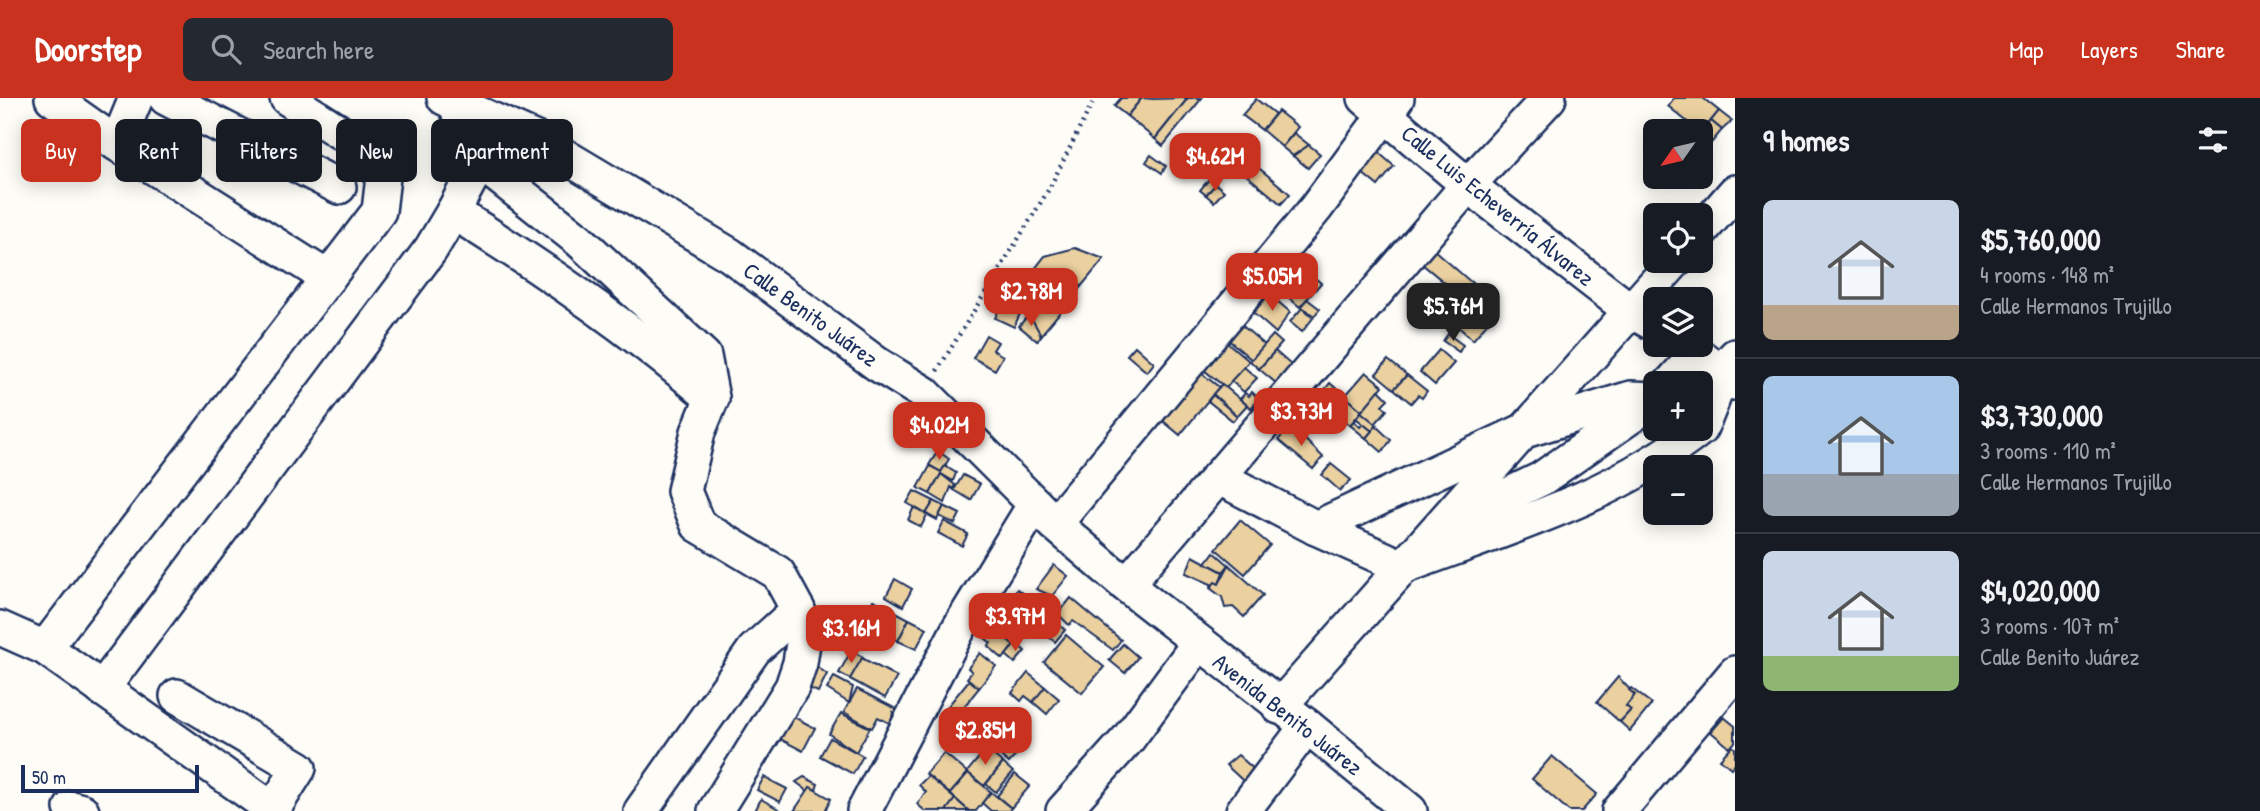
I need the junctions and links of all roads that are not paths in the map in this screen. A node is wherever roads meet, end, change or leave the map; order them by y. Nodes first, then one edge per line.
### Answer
1 (52, 98) edge
2 (136, 98) edge
3 (166, 98) edge
4 (287, 98) edge
5 (1549, 98) edge
6 (449, 100) edge
7 (1382, 103) edge
8 (127, 119) edge
9 (459, 119) edge
10 (115, 143) edge
11 (177, 182) edge
12 (470, 182) edge
13 (506, 182) edge
14 (1468, 185) junction
15 (339, 187) dead end
16 (1735, 192) edge
17 (453, 212) junction
18 (1713, 217) edge
19 (328, 278) junction
20 (1643, 318) edge
21 (1715, 362) edge
22 (1696, 371) edge
23 (712, 398) junction
24 (1643, 398) edge
25 (1713, 406) edge
26 (1643, 408) edge
27 (1521, 432) junction
28 (1681, 441) edge
29 (1218, 477) junction
30 (1045, 514) junction
31 (1442, 522) junction
32 (1316, 528) junction
33 (1403, 567) junction
34 (1126, 585) junction
35 (798, 610) junction
36 (0, 628) edge
37 (1199, 644) junction
38 (45, 648) junction
39 (1735, 673) edge
40 (102, 689) junction
41 (177, 696) dead end
42 (1279, 707) junction
43 (1319, 736) junction
44 (274, 810) edge
45 (641, 811) edge
46 (715, 811) edge
47 (864, 811) edge
48 (1063, 811) edge
49 (1243, 811) edge
50 (1374, 811) edge
51 (1410, 811) edge
52 (1619, 811) edge

1 - 10 street
2 - 8 street
3 - 15 street
4 - 19 street
5 - 14 street
6 - 9 street
6 - 30 street, Calle Benito Juárez
7 - 14 street, Calle Luis Echeverría Álvarez
7 - 30 street
11 - 19 street
12 - 17 street
13 - 23 street
14 - 20 street, Calle Luis Echeverría Álvarez
14 - 29 street
16 - 18 street
17 - 23 street
17 - 40 street
19 - 38 street
20 - 27 street
21 - 22 street
21 - 25 street
23 - 35 street
24 - 27 street
26 - 31 street
27 - 31 street
27 - 32 street
28 - 33 street
29 - 32 street
29 - 34 street
30 - 34 street, Calle Benito Juárez
30 - 47 street
31 - 33 street
32 - 33 street
33 - 42 street
34 - 37 street, Calle Benito Juárez
35 - 45 street
35 - 46 street
36 - 38 street
37 - 42 street, Avenida Benito Juárez
37 - 48 street
38 - 40 street
39 - 52 street
40 - 44 street
41 - 44 street
42 - 43 street, Avenida Benito Juárez
43 - 49 street
43 - 50 street
43 - 51 street, Avenida Benito Juárez

